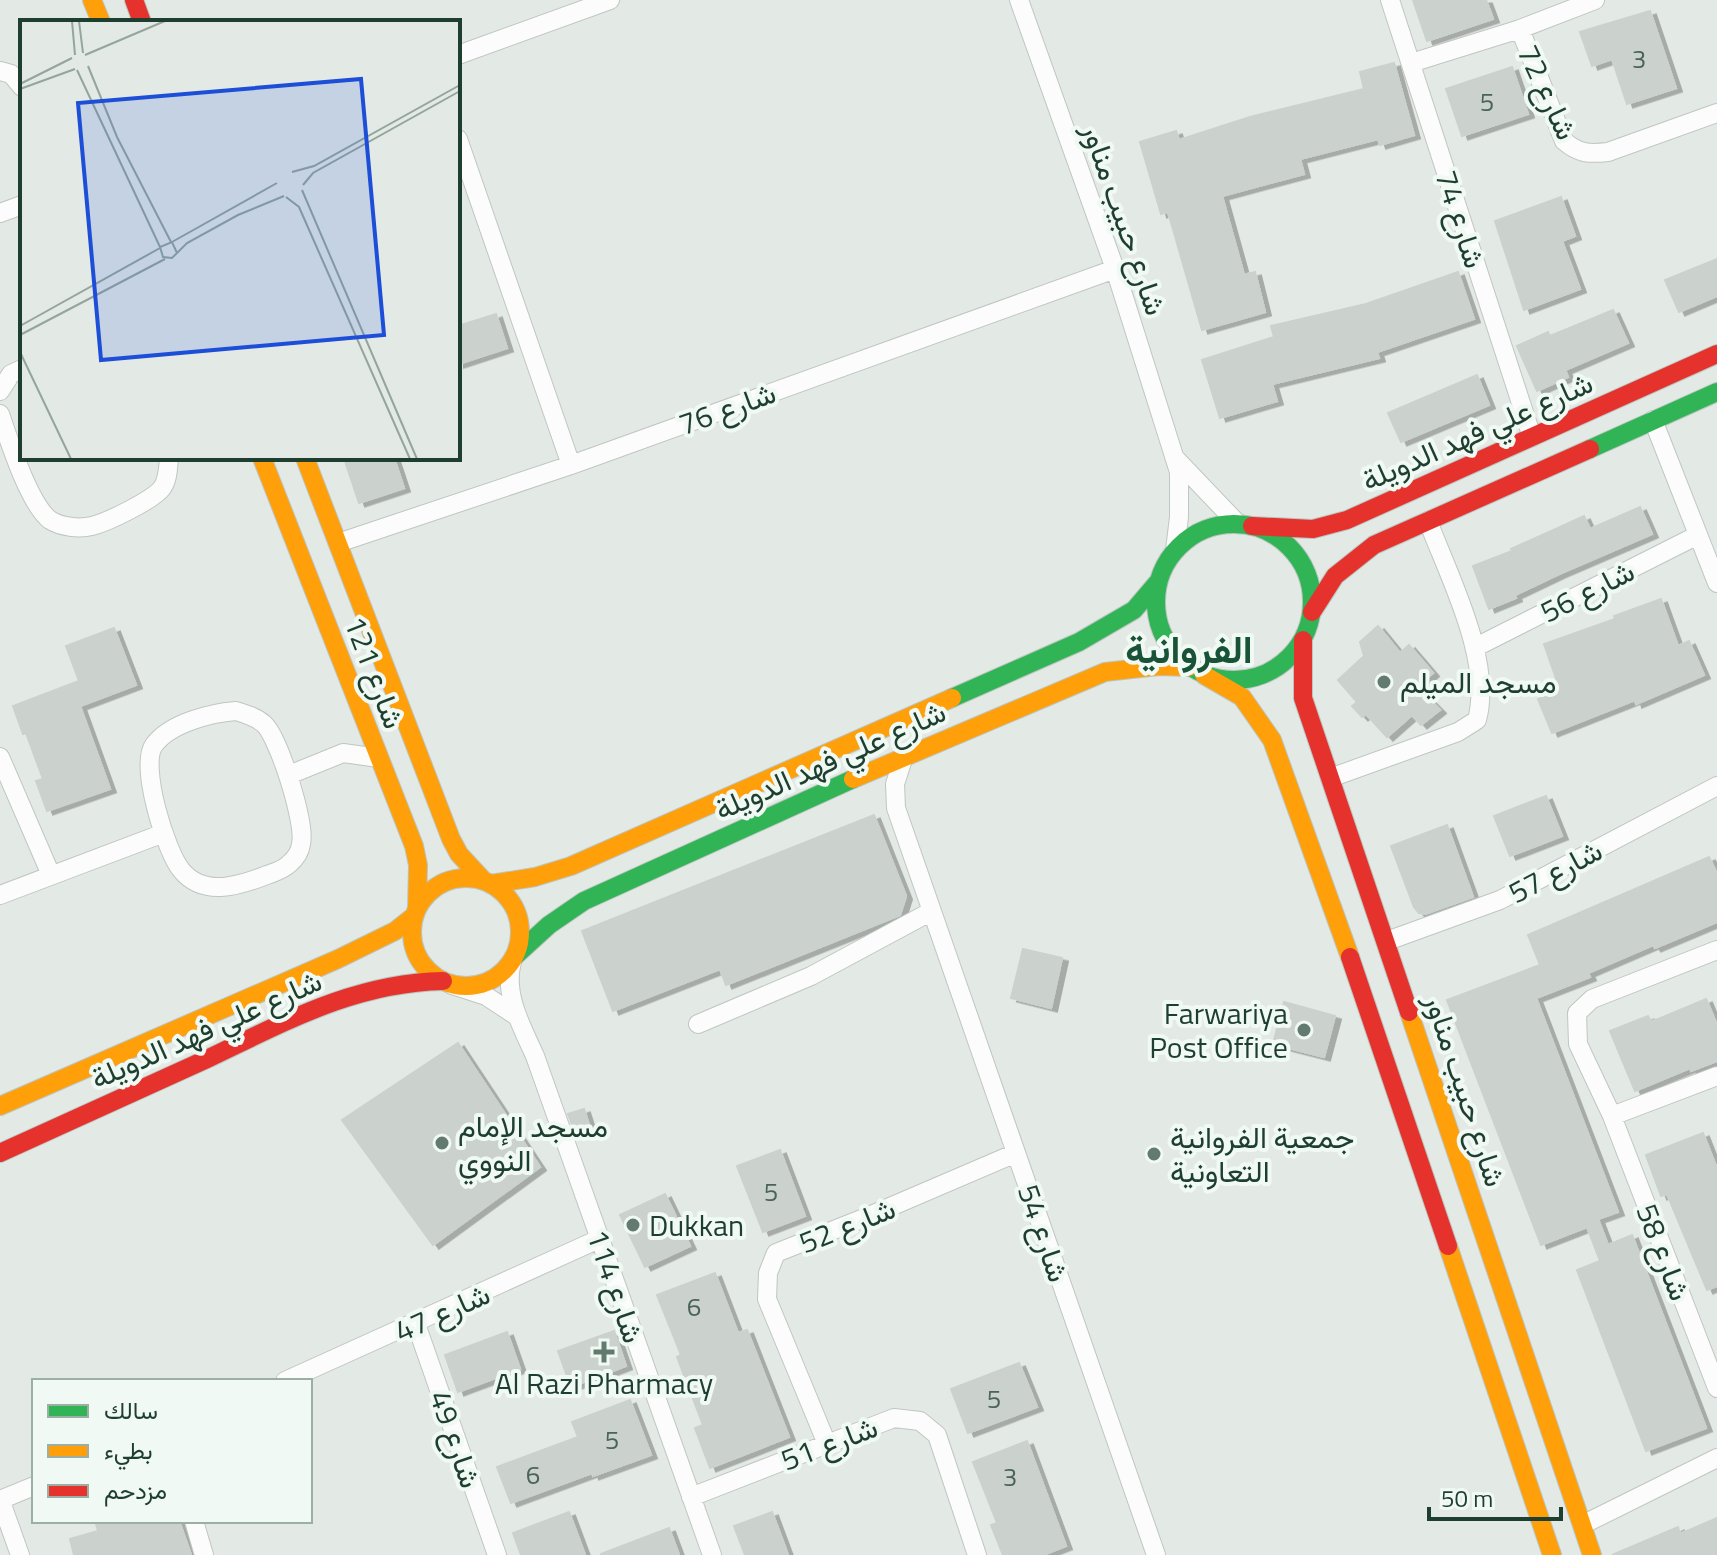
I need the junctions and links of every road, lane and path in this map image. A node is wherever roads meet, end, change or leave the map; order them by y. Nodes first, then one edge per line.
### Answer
1 (92, 0) edge
2 (134, 0) edge
3 (610, 0) edge
4 (1019, 0) edge
5 (1390, 0) edge
6 (1595, 0) edge
7 (100, 20) edge
8 (141, 20) edge
9 (1520, 29) junction
10 (460, 54) edge
11 (1411, 63) junction
12 (0, 71) edge
13 (20, 85) edge
14 (1717, 113) edge
15 (460, 145) edge
16 (20, 206) edge
17 (0, 213) edge
18 (1115, 269) junction
19 (1717, 354) edge
20 (20, 370) edge
21 (0, 391) edge
22 (1717, 392) edge
23 (0, 414) edge
24 (1653, 420) junction
25 (1532, 437) junction
26 (1174, 457) junction
27 (169, 460) edge
28 (263, 460) edge
29 (306, 460) edge
30 (8, 465) edge
31 (571, 465) junction
32 (1388, 503) junction
33 (1428, 521) junction
34 (1245, 525) junction
35 (1409, 529) junction
36 (1698, 535) junction
37 (338, 543) junction
38 (1175, 550) junction
39 (1157, 583) junction
40 (1717, 583) edge
41 (1312, 612) junction
42 (1303, 640) junction
43 (1476, 647) junction
44 (1196, 671) junction
45 (365, 722) junction
46 (343, 753) junction
47 (904, 756) junction
48 (0, 757) edge
49 (379, 758) junction
50 (289, 775) junction
51 (1330, 778) junction
52 (1717, 786) edge
53 (1336, 799) junction
54 (1297, 817) junction
55 (164, 833) junction
56 (51, 875) junction
57 (487, 882) junction
58 (0, 895) edge
59 (932, 911) junction
60 (416, 912) junction
61 (1387, 941) junction
62 (1717, 950) edge
63 (514, 959) junction
64 (447, 983) junction
65 (518, 1017) junction
66 (698, 1024) dead end
67 (1717, 1076) edge
68 (0, 1106) edge
69 (1612, 1116) junction
70 (0, 1153) edge
71 (1016, 1153) junction
72 (599, 1239) junction
73 (416, 1324) junction
74 (1518, 1333) junction
75 (1478, 1340) junction
76 (290, 1379) edge
77 (1717, 1388) edge
78 (827, 1444) junction
79 (1717, 1458) edge
80 (32, 1487) edge
81 (691, 1497) junction
82 (0, 1499) edge
83 (195, 1523) edge
84 (1582, 1525) junction
85 (1153, 1554) edge
86 (1550, 1554) edge
87 (20, 1555) edge
88 (204, 1555) edge
89 (497, 1555) edge
90 (712, 1555) edge
91 (977, 1555) edge
92 (1592, 1555) edge

1 - 7 main road
2 - 8 main road
3 - 10 street
4 - 18 street, شارع حبيب مناور
5 - 11 street, شارع 74
6 - 9 street, شارع 72
9 - 11 street, شارع 72
9 - 14 street, شارع 72
11 - 25 street, شارع 74
12 - 13 street
15 - 31 street
16 - 17 street
18 - 26 street, شارع حبيب مناور
18 - 31 street, شارع 76
19 - 25 main road, شارع علي فهد الدويلة
20 - 21 street
22 - 24 main road, شارع علي فهد الدويلة
23 - 30 street
24 - 33 main road, شارع علي فهد الدويلة
24 - 36 street
25 - 32 main road, شارع علي فهد الدويلة
26 - 34 street, شارع حبيب مناور
26 - 38 street, شارع حبيب مناور
27 - 30 street
28 - 45 main road, شارع 121
29 - 37 main road, شارع 121
31 - 37 street, شارع 76
32 - 34 main road, شارع علي فهد الدويلة
32 - 35 main road
33 - 35 main road, شارع علي فهد الدويلة
33 - 43 street
34 - 38 main road
34 - 41 main road
35 - 41 main road, شارع علي فهد الدويلة
36 - 40 street
36 - 43 street, شارع 56
37 - 57 main road, شارع 121
38 - 39 main road
39 - 44 main road
39 - 57 main road, شارع علي فهد الدويلة
41 - 42 main road
42 - 44 main road
42 - 51 main road, شارع حبيب مناور
43 - 51 street
44 - 47 main road, شارع علي فهد الدويلة
44 - 54 main road
45 - 46 street
45 - 49 main road, شارع 121
46 - 49 street
46 - 50 street
47 - 59 street, شارع 54
47 - 63 main road, شارع علي فهد الدويلة
48 - 56 street
49 - 60 main road, شارع 121
50 - 55 street
50 - 55 street
51 - 53 main road, شارع حبيب مناور
52 - 61 street, شارع 57
53 - 54 main road
53 - 61 main road, شارع حبيب مناور
54 - 75 main road
55 - 56 street
56 - 58 street
57 - 60 main road
57 - 63 main road
59 - 66 street
59 - 71 street, شارع 54
60 - 64 main road
60 - 68 main road, شارع علي فهد الدويلة
61 - 74 main road, شارع حبيب مناور
62 - 69 street, شارع 58
63 - 64 main road
63 - 65 street, شارع 114
64 - 65 street
64 - 70 main road, شارع علي فهد الدويلة
65 - 72 street, شارع 114
67 - 69 street
69 - 77 street, شارع 58
71 - 78 street, شارع 52
71 - 85 street, شارع 54
72 - 73 street, شارع 47
72 - 81 street, شارع 114
73 - 76 street, شارع 47
73 - 89 street, شارع 49
74 - 75 main road
74 - 84 main road, شارع حبيب مناور
75 - 86 main road
78 - 81 street, شارع 51
78 - 91 street, شارع 51
79 - 84 street
80 - 82 street
81 - 90 street, شارع 114
82 - 87 street
83 - 88 street
84 - 92 main road, شارع حبيب مناور

